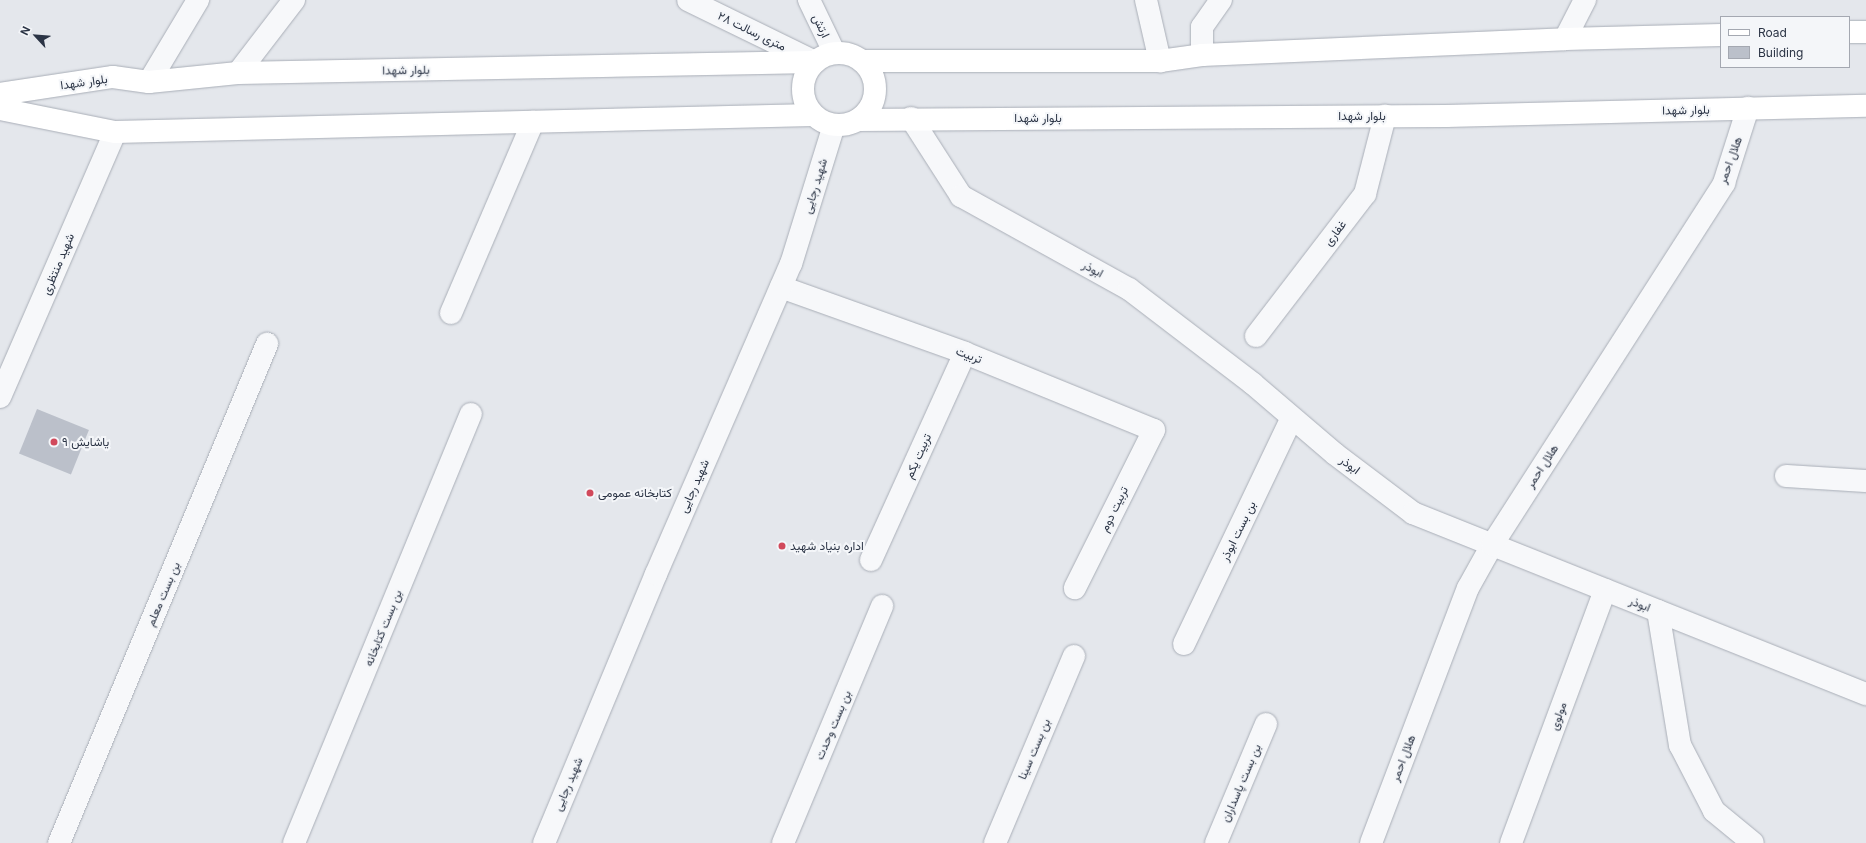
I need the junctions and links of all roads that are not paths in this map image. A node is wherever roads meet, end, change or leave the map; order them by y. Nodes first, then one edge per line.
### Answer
1 (198, 0) edge
2 (294, 0) edge
3 (688, 0) edge
4 (809, 0) edge
5 (1146, 0) edge
6 (1221, 0) edge
7 (1585, 0) edge
8 (1850, 32) edge
9 (1866, 32) edge
10 (1720, 35) edge
11 (1565, 39) junction
12 (834, 52) junction
13 (1202, 55) junction
14 (862, 61) junction
15 (1160, 61) junction
16 (815, 62) junction
17 (238, 73) junction
18 (149, 82) junction
19 (0, 94) edge
20 (1866, 106) edge
21 (1748, 108) junction
22 (0, 109) edge
23 (813, 114) junction
24 (1385, 116) junction
25 (911, 118) junction
26 (858, 120) junction
27 (533, 122) junction
28 (834, 125) junction
29 (115, 132) junction
30 (781, 287) junction
31 (451, 314) dead end
32 (1256, 336) dead end
33 (267, 344) dead end
34 (965, 352) junction
35 (0, 396) edge
36 (471, 414) dead end
37 (1292, 418) junction
38 (1154, 430) joint
39 (1786, 476) dead end
40 (1866, 481) edge
41 (1492, 545) junction
42 (871, 560) dead end
43 (1075, 588) dead end
44 (1605, 590) junction
45 (882, 606) dead end
46 (1658, 611) junction
47 (1184, 644) dead end
48 (1074, 656) dead end
49 (1866, 694) edge
50 (1266, 724) dead end
51 (59, 843) edge
52 (294, 843) edge
53 (544, 843) edge
54 (783, 843) edge
55 (995, 843) edge
56 (1216, 843) edge
57 (1371, 843) edge
58 (1511, 843) edge
59 (1753, 843) edge

1 - 18 street
2 - 17 street
3 - 16 street, ۲۸ متری رسالت
4 - 12 street, ارتش
5 - 15 street
6 - 13 street
7 - 11 street
8 - 9 main road
10 - 11 main road
11 - 13 main road
12 - 14 main road
12 - 16 main road
13 - 15 main road
14 - 15 main road
14 - 26 main road
16 - 17 main road, بلوار شهدا
16 - 23 main road
17 - 18 main road, بلوار شهدا
18 - 19 main road, بلوار شهدا
20 - 21 main road, بلوار شهدا
21 - 24 main road, بلوار شهدا
21 - 41 street, هلال احمر
22 - 29 main road
23 - 27 main road
23 - 28 main road
24 - 25 main road, بلوار شهدا
24 - 32 street, غفاری
25 - 26 main road, بلوار شهدا
25 - 37 street, ابوذر
26 - 28 main road
27 - 29 main road
27 - 31 street
28 - 30 street, شهید رجایی
29 - 35 street, شهید منتظری
30 - 34 street, تربیت
30 - 53 street, شهید رجایی
33 - 51 street, بن بست معلم
34 - 38 street, تربیت
34 - 42 street, تربیت یکم
36 - 52 street, بن بست کتابخانه
37 - 41 street, ابوذر
37 - 47 street, بن بست ابوذر
38 - 43 street, تربیت دوم
39 - 40 street
41 - 44 street, ابوذر
41 - 57 street, هلال احمر
44 - 46 street, ابوذر
44 - 58 street, مولوی
45 - 54 street, بن بست وحدت
46 - 49 street, ابوذر
46 - 59 street
48 - 55 street, بن بست سینا
50 - 56 street, بن بست پاسداران

